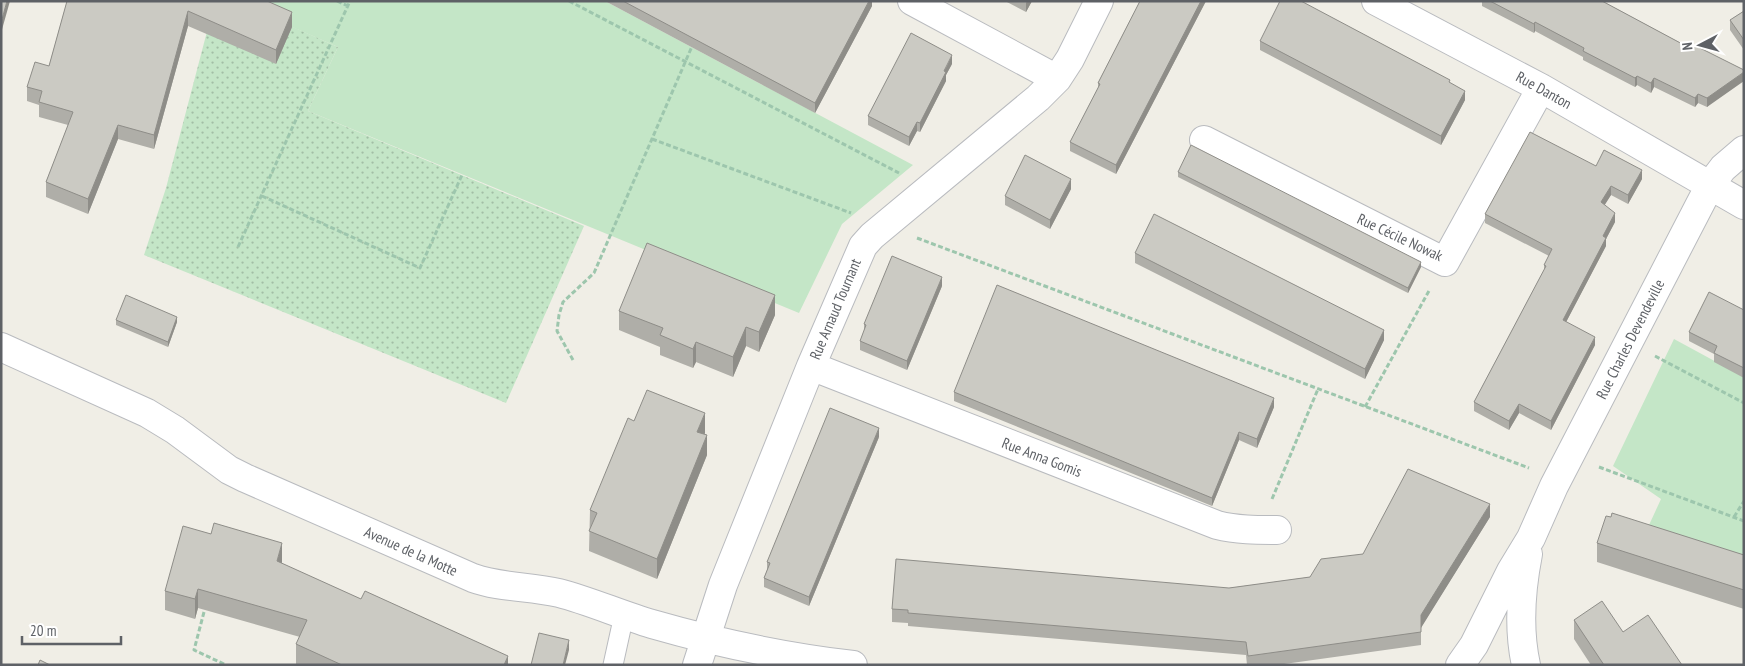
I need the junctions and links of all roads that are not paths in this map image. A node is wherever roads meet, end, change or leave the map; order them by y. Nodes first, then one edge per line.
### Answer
1 (912, 1) edge
2 (1099, 1) edge
3 (1376, 1) edge
4 (1057, 79) junction
5 (1541, 88) junction
6 (1204, 140) dead end
7 (1744, 150) edge
8 (1710, 185) junction
9 (1744, 205) edge
10 (1, 347) edge
11 (811, 366) junction
12 (1268, 530) road end
13 (1531, 538) junction
14 (624, 615) junction
15 (705, 638) junction
16 (613, 665) edge
17 (697, 665) edge
18 (853, 665) edge
19 (1460, 665) edge
20 (1526, 665) edge

1 - 4 street
2 - 4 street, Rue Arnaud Tournant
3 - 5 street, Rue Danton
4 - 11 street, Rue Arnaud Tournant
5 - 6 street, Rue Cécile Nowak
5 - 8 street, Rue Danton
7 - 8 street, Rue Charles Devendeville
8 - 9 street, Rue Danton
8 - 13 street, Rue Charles Devendeville
10 - 14 street, Avenue de la Motte
11 - 12 street, Rue Anna Gomis
11 - 15 street, Rue Arnaud Tournant
13 - 19 street, Rue Charles Devendeville
13 - 20 street, Rue Charles Devendeville
14 - 15 street, Avenue de la Motte
14 - 16 lane
15 - 17 street, Rue Arnaud Tournant
15 - 18 street, Avenue de la Motte

